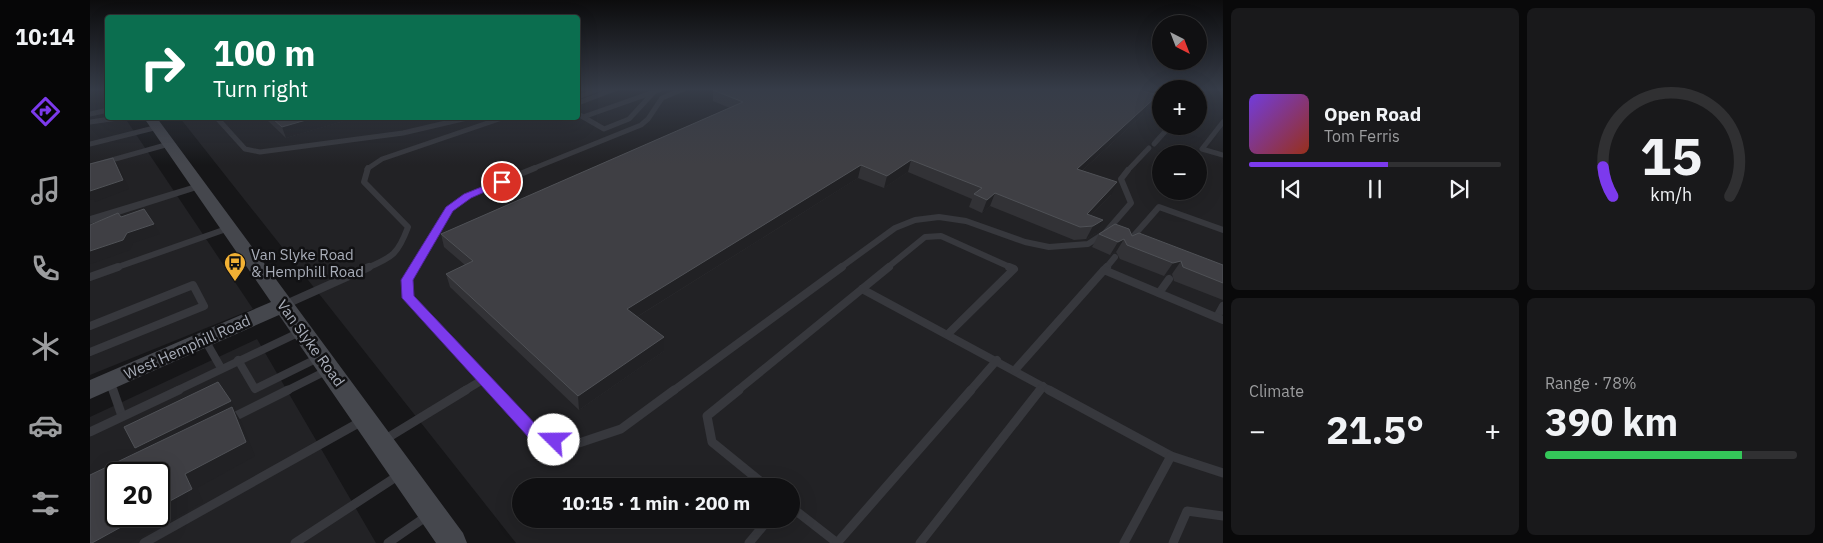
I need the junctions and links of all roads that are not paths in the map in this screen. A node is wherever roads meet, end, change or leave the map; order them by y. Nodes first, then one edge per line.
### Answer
1 (591, 114) edge
2 (633, 114) edge
3 (651, 114) edge
4 (580, 115) edge
5 (583, 117) junction
6 (105, 120) edge
7 (218, 120) edge
8 (458, 120) edge
9 (496, 120) edge
10 (90, 122) edge
11 (154, 122) edge
12 (1223, 122) edge
13 (1162, 135) edge
14 (90, 144) edge
15 (170, 144) junction
16 (1223, 155) edge
17 (90, 166) edge
18 (199, 186) junction
19 (90, 220) edge
20 (229, 228) junction
21 (1223, 230) edge
22 (1126, 244) edge
23 (1116, 257) edge
24 (1104, 270) junction
25 (90, 277) edge
26 (1169, 278) dead end
27 (862, 289) junction
28 (1158, 293) junction
29 (283, 305) junction
30 (1223, 306) edge
31 (1220, 318) edge
32 (90, 326) edge
33 (302, 331) junction
34 (948, 334) junction
35 (205, 339) junction
36 (90, 352) edge
37 (238, 360) junction
38 (997, 360) junction
39 (326, 363) junction
40 (221, 368) junction
41 (1015, 370) junction
42 (484, 379) junction
43 (110, 380) junction
44 (1043, 386) junction
45 (90, 390) edge
46 (122, 416) junction
47 (366, 419) junction
48 (224, 421) edge
49 (90, 432) edge
50 (382, 441) junction
51 (1171, 456) junction
52 (403, 473) junction
53 (1223, 473) edge
54 (756, 478) edge
55 (432, 513) junction
56 (800, 514) edge
57 (1223, 516) edge
58 (761, 528) edge
59 (144, 543) edge
60 (295, 543) edge
61 (388, 543) edge
62 (453, 543) edge
63 (749, 543) edge
64 (837, 543) edge
65 (920, 543) edge
66 (1124, 543) edge
67 (1173, 543) edge

1 - 5 lane
2 - 5 lane
3 - 42 lane
4 - 5 lane
6 - 10 lane
7 - 8 lane
9 - 29 lane
11 - 14 lane
11 - 15 street, Van Slyke Road
12 - 16 lane
13 - 42 lane
15 - 17 lane
15 - 18 street, Van Slyke Road
18 - 19 street
18 - 20 street, Van Slyke Road
20 - 25 lane
20 - 29 street, Van Slyke Road
21 - 22 lane
23 - 24 lane
24 - 28 lane
24 - 41 lane
26 - 28 lane
27 - 34 lane
27 - 34 lane
27 - 54 lane
28 - 31 lane
29 - 33 street, Van Slyke Road
29 - 35 street, West Hemphill Road
30 - 31 lane
32 - 36 lane
33 - 37 lane
33 - 39 street, Van Slyke Road
34 - 38 lane
35 - 40 lane
35 - 43 street, West Hemphill Road
37 - 39 lane
37 - 40 lane
38 - 41 lane
38 - 64 lane
39 - 47 street, Van Slyke Road
39 - 48 lane
40 - 46 lane
41 - 44 lane
42 - 50 lane
43 - 45 street, West Hemphill Road
43 - 46 lane
44 - 51 lane
44 - 65 lane
46 - 49 lane
47 - 50 street, Van Slyke Road
47 - 59 lane
50 - 52 street, Van Slyke Road
51 - 53 lane
51 - 66 lane
52 - 55 street, Van Slyke Road
52 - 60 lane
55 - 61 lane
55 - 62 street, Van Slyke Road
56 - 64 lane
57 - 67 lane
58 - 63 lane

